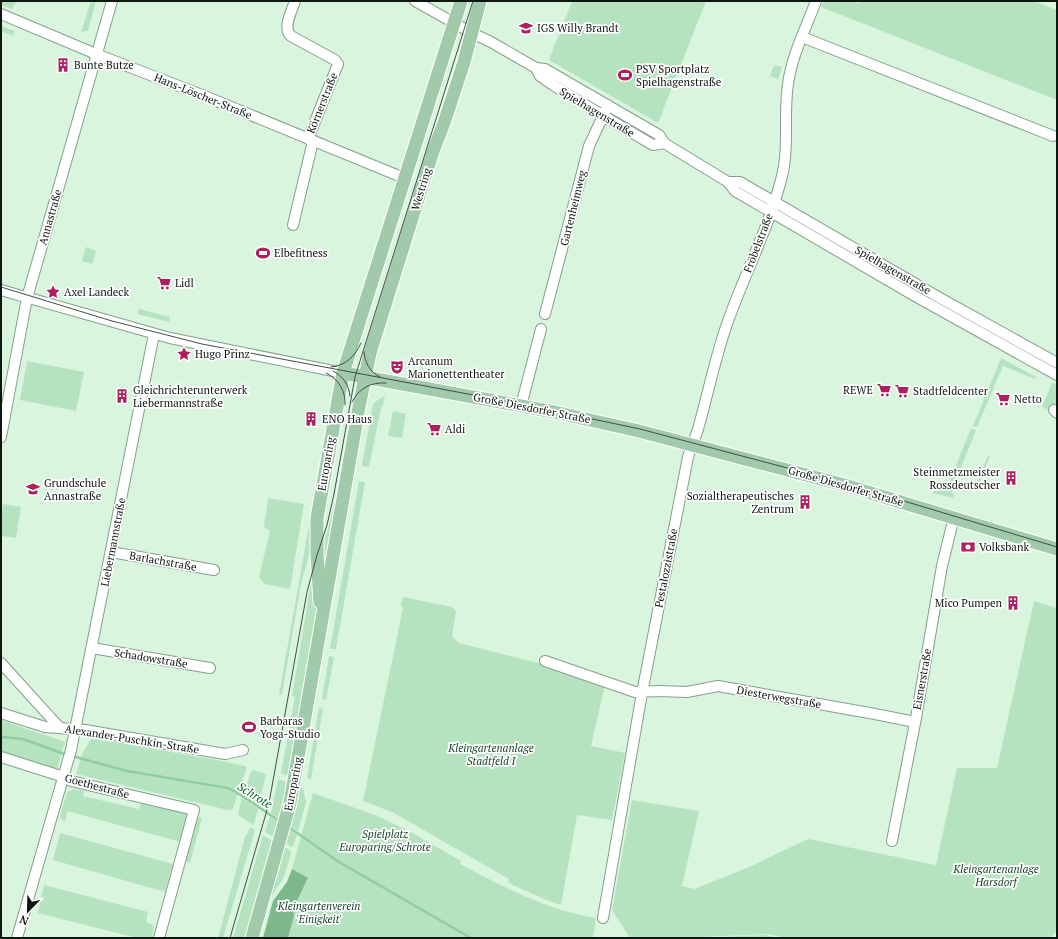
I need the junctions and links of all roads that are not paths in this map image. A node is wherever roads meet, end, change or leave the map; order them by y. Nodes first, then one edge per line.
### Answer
1 (112, 1) edge
2 (295, 1) edge
3 (414, 1) edge
4 (461, 1) edge
5 (480, 1) edge
6 (816, 1) edge
7 (1, 14) edge
8 (453, 22) junction
9 (472, 33) junction
10 (802, 37) junction
11 (96, 54) junction
12 (536, 68) junction
13 (608, 105) junction
14 (603, 115) junction
15 (1053, 136) dead end
16 (310, 140) junction
17 (664, 144) junction
18 (404, 178) junction
19 (728, 182) junction
20 (774, 202) junction
21 (771, 212) junction
22 (293, 225) dead end
23 (1, 290) edge
24 (27, 298) junction
25 (545, 314) dead end
26 (541, 329) dead end
27 (154, 334) junction
28 (1057, 363) edge
29 (1046, 369) junction
30 (343, 373) junction
31 (1057, 375) edge
32 (365, 377) junction
33 (521, 406) junction
34 (1, 437) edge
35 (691, 444) junction
36 (954, 517) junction
37 (1057, 549) edge
38 (111, 552) junction
39 (214, 570) dead end
40 (321, 628) junction
41 (92, 648) junction
42 (545, 661) dead end
43 (1, 663) edge
44 (210, 668) dead end
45 (642, 692) junction
46 (1, 713) edge
47 (915, 722) junction
48 (60, 728) junction
49 (76, 729) junction
50 (243, 750) dead end
51 (1, 757) edge
52 (64, 777) junction
53 (892, 840) dead end
54 (603, 918) dead end
55 (17, 938) edge
56 (159, 938) edge
57 (252, 938) edge

1 - 11 street, Annastraße
2 - 16 street, Körnerstraße
3 - 8 street, Spielhagenstraße
4 - 8 main road, Westring
5 - 9 main road, Westring
6 - 10 street, Fröbelstraße
7 - 11 street, Hans-Löscher-Straße
8 - 9 street, Spielhagenstraße
8 - 18 main road, Westring
9 - 12 street, Spielhagenstraße
9 - 32 main road, Westring
10 - 15 street
10 - 20 street, Fröbelstraße
11 - 16 street, Hans-Löscher-Straße
11 - 24 street, Annastraße
12 - 13 street, Spielhagenstraße
12 - 14 street, Spielhagenstraße
13 - 14 street, Gartenheimweg
13 - 17 street, Spielhagenstraße
14 - 17 street, Spielhagenstraße
14 - 25 street, Gartenheimweg
16 - 18 street, Hans-Löscher-Straße
16 - 22 street
17 - 19 street, Spielhagenstraße
18 - 30 main road, Westring
19 - 20 street, Spielhagenstraße
19 - 21 street, Spielhagenstraße
20 - 21 street, Fröbelstraße
20 - 28 street, Spielhagenstraße
21 - 29 street, Spielhagenstraße
21 - 35 street, Fröbelstraße
23 - 24 street, Große Diesdorfer Straße
24 - 27 street, Große Diesdorfer Straße
24 - 34 street, Annastraße
26 - 33 street
27 - 30 street, Große Diesdorfer Straße
27 - 38 street, Liebermannstraße
28 - 29 street, Spielhagenstraße
29 - 31 street, Spielhagenstraße
30 - 32 main road, Große Diesdorfer Straße
30 - 40 main road, Europaring
32 - 33 main road, Große Diesdorfer Straße
32 - 40 main road, Europaring
33 - 35 main road, Große Diesdorfer Straße
35 - 36 main road, Große Diesdorfer Straße
35 - 45 street, Pestalozzistraße
36 - 37 main road, Große Diesdorfer Straße
36 - 47 street, Eisnerstraße
38 - 39 street, Barlachstraße
38 - 41 street, Liebermannstraße
40 - 57 main road, Europaring
41 - 44 street, Schadowstraße
41 - 49 street, Liebermannstraße
42 - 45 street
43 - 48 street, Alexander-Puschkin-Straße
45 - 47 street, Diesterwegstraße
45 - 54 street, Pestalozzistraße
46 - 48 street
47 - 53 street, Eisnerstraße
48 - 49 street, Alexander-Puschkin-Straße
49 - 50 street, Alexander-Puschkin-Straße
49 - 52 street, Liebermannstraße
51 - 52 street, Goethestraße
52 - 55 street, Liebermannstraße
52 - 56 street, Goethestraße

